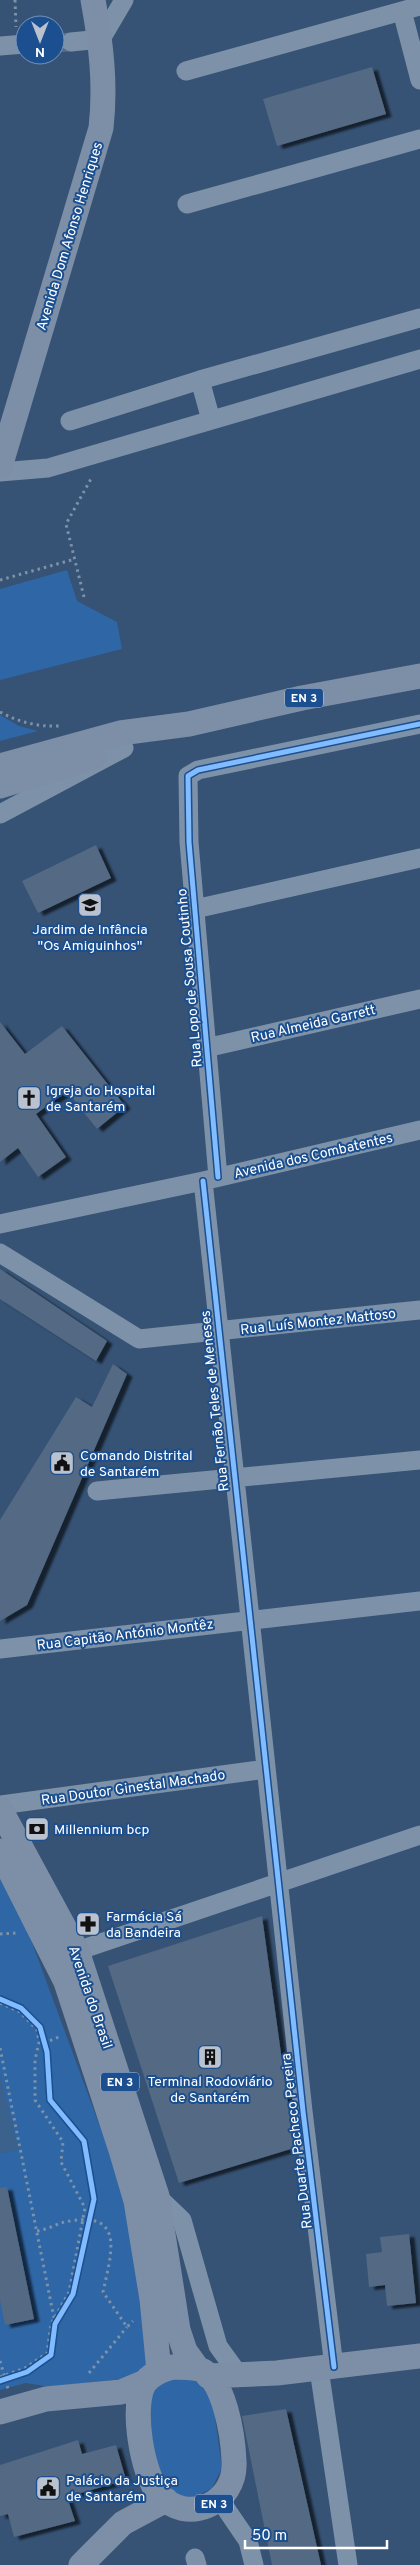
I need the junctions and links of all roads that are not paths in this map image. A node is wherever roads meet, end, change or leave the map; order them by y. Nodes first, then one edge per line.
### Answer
1 (93, 0) edge
2 (124, 0) edge
3 (420, 6) edge
4 (402, 11) junction
5 (101, 39) junction
6 (15, 40) edge
7 (71, 42) tunnel mouth
8 (0, 46) edge
9 (186, 71) dead end
10 (420, 80) edge
11 (420, 139) edge
12 (187, 204) dead end
13 (420, 318) edge
14 (420, 359) edge
15 (200, 380) junction
16 (211, 420) junction
17 (70, 421) dead end
18 (0, 467) edge
19 (0, 472) edge
20 (420, 676) edge
21 (189, 724) junction
22 (420, 724) edge
23 (124, 748) junction
24 (0, 766) edge
25 (0, 786) edge
26 (0, 814) edge
27 (420, 858) edge
28 (194, 909) junction
29 (420, 999) edge
30 (206, 1048) junction
31 (420, 1130) edge
32 (210, 1179) junction
33 (0, 1224) edge
34 (0, 1253) edge
35 (420, 1310) edge
36 (218, 1332) junction
37 (420, 1460) edge
38 (233, 1479) junction
39 (97, 1491) dead end
40 (420, 1601) edge
41 (249, 1620) junction
42 (0, 1649) edge
43 (266, 1769) junction
44 (0, 1805) edge
45 (0, 1809) edge
46 (420, 1835) edge
47 (0, 1851) edge
48 (280, 1883) junction
49 (77, 1951) junction
50 (157, 2196) junction
51 (420, 2356) edge
52 (327, 2368) junction
53 (203, 2373) junction
54 (277, 2374) junction
55 (239, 2375) junction
56 (152, 2377) junction
57 (225, 2402) junction
58 (6, 2410) edge
59 (166, 2500) junction
60 (220, 2500) junction
61 (81, 2565) edge
62 (254, 2565) edge
63 (348, 2565) edge

1 - 5 main road, Avenida Dom Afonso Henriques
2 - 5 street
3 - 4 street
4 - 9 street
4 - 10 street
5 - 7 street
5 - 18 main road, Avenida Dom Afonso Henriques
6 - 8 street
11 - 12 street
13 - 15 street
14 - 16 street
15 - 16 street
15 - 17 street
16 - 19 street
20 - 21 main road, EN 3
21 - 23 main road, EN 3
21 - 24 main road, EN 3
22 - 28 street, Rua Lopo de Sousa Coutinho
23 - 25 main road, EN 3
23 - 26 street
27 - 28 street
28 - 30 street, Rua Lopo de Sousa Coutinho
29 - 30 street, Rua Almeida Garrett
30 - 32 street, Rua Lopo de Sousa Coutinho
31 - 32 street, Avenida dos Combatentes
32 - 33 street, Avenida dos Combatentes
32 - 36 street, Rua Fernão Teles de Meneses
34 - 36 street, Rua Luís Montez Mattoso
35 - 36 street, Rua Luís Montez Mattoso
36 - 38 street, Rua Fernão Teles de Meneses
37 - 38 street
38 - 39 street
38 - 41 street, Rua Fernão Teles de Meneses
40 - 41 street, Rua Capitão António Montêz
41 - 42 street, Rua Capitão António Montêz
41 - 43 street, Rua Fernão Teles de Meneses
43 - 44 street, Rua Doutor Ginestal Machado
43 - 48 street, Rua Duarte Pacheco Pereira
45 - 49 main road, Avenida do Brasil / EN 3
46 - 48 street
47 - 56 main road, Avenida do Brasil / EN 3
48 - 49 street
48 - 52 street, Rua Duarte Pacheco Pereira
49 - 50 main road, Avenida do Brasil / EN 3
50 - 53 main road, Avenida do Brasil / EN 3
50 - 55 street
51 - 52 main road
52 - 54 main road
52 - 63 street, Rua Duarte Pacheco Pereira
53 - 55 main road
53 - 56 main road
53 - 57 main road, EN 3
54 - 55 main road
54 - 57 main road
56 - 58 main road
56 - 59 main road, EN 3
57 - 60 main road, EN 3
59 - 60 main road, EN 3
59 - 61 main road
60 - 62 street

